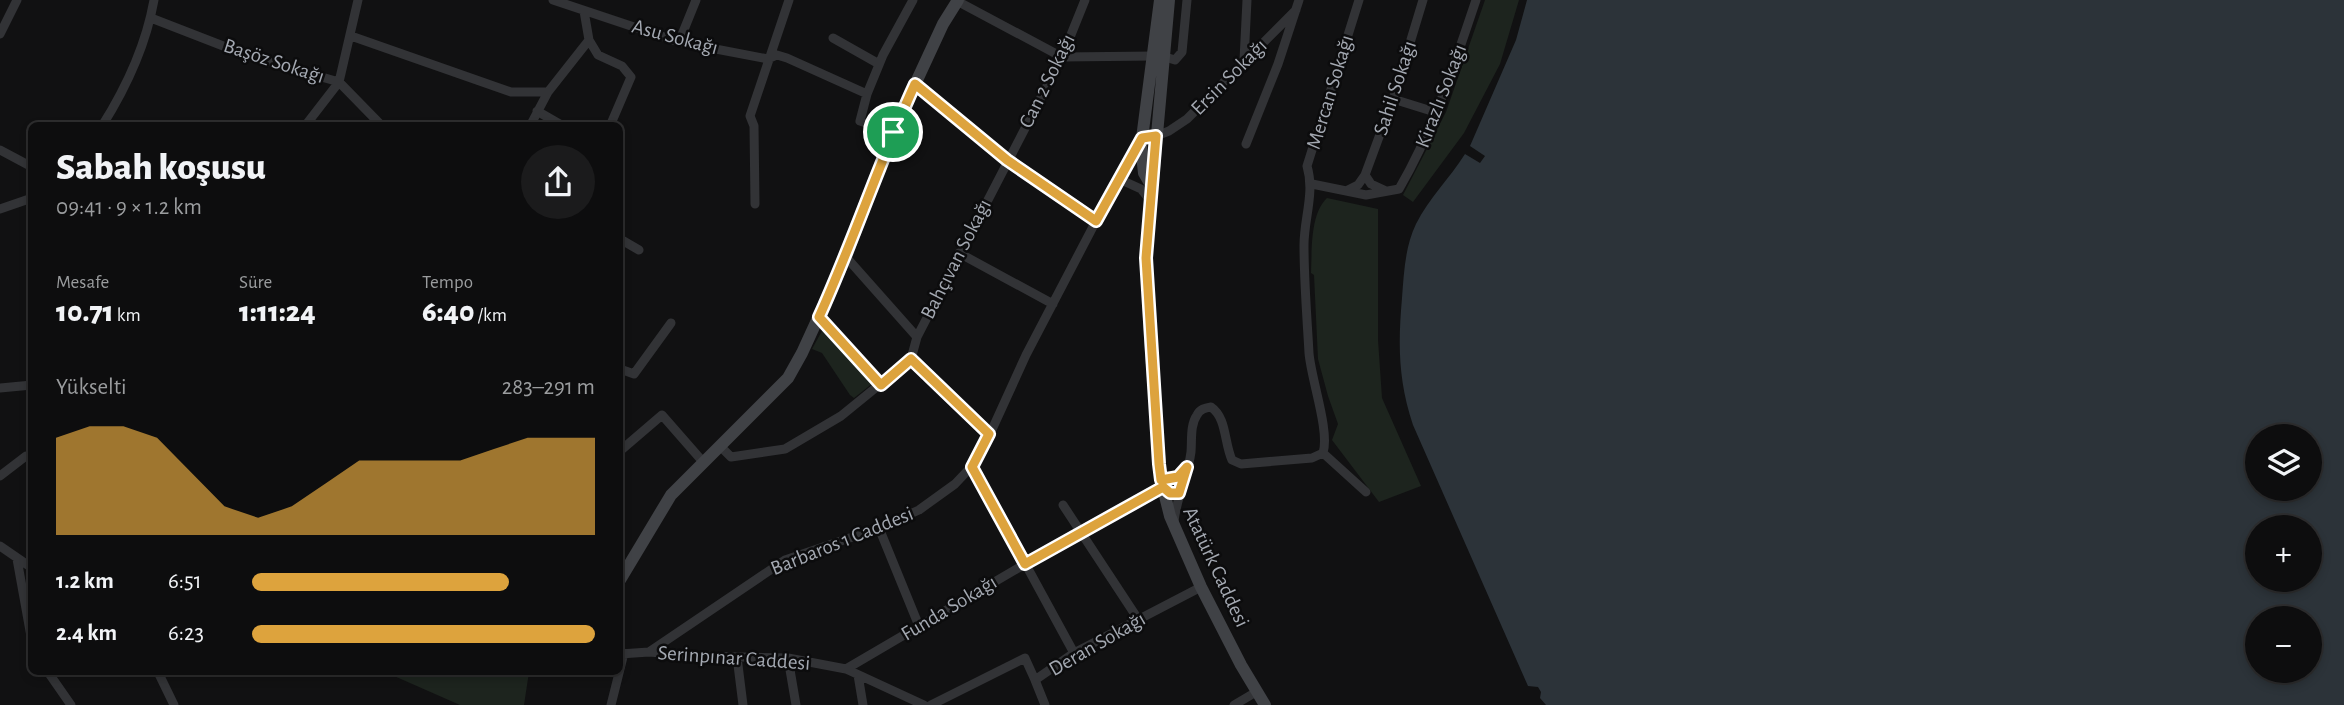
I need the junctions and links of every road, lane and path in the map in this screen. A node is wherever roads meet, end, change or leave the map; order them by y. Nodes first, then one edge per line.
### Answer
1 (17, 0) edge
2 (154, 0) edge
3 (358, 0) edge
4 (553, 0) edge
5 (696, 0) edge
6 (789, 0) edge
7 (912, 0) edge
8 (958, 0) edge
9 (1085, 0) edge
10 (1160, 0) edge
11 (1169, 0) edge
12 (1187, 0) edge
13 (1247, 0) edge
14 (1359, 0) edge
15 (1423, 0) edge
16 (1476, 0) edge
17 (1297, 5) edge
18 (584, 11) junction
19 (151, 18) junction
20 (0, 34) edge
21 (351, 36) junction
22 (833, 38) dead end
23 (589, 40) junction
24 (679, 42) junction
25 (1062, 57) junction
26 (1159, 57) junction
27 (768, 59) junction
28 (1244, 60) junction
29 (879, 64) junction
30 (339, 82) junction
31 (915, 84) junction
32 (548, 92) junction
33 (867, 94) junction
34 (1393, 99) junction
35 (537, 111) junction
36 (1437, 113) junction
37 (104, 122) edge
38 (308, 122) edge
39 (378, 122) edge
40 (532, 122) edge
41 (556, 122) edge
42 (612, 122) edge
43 (893, 132) junction
44 (1149, 137) junction
45 (1246, 144) dead end
46 (0, 150) edge
47 (1007, 160) junction
48 (28, 165) edge
49 (1365, 176) junction
50 (1119, 179) junction
51 (1133, 184) junction
52 (1312, 184) junction
53 (1151, 185) junction
54 (1384, 190) junction
55 (1344, 192) junction
56 (28, 199) edge
57 (1150, 200) junction
58 (755, 204) dead end
59 (0, 209) edge
60 (1096, 221) junction
61 (623, 241) edge
62 (639, 250) dead end
63 (959, 253) junction
64 (846, 257) junction
65 (1053, 304) junction
66 (819, 317) junction
67 (671, 323) dead end
68 (917, 337) junction
69 (911, 359) junction
70 (623, 370) edge
71 (28, 385) edge
72 (881, 385) junction
73 (0, 388) edge
74 (989, 434) junction
75 (721, 447) junction
76 (623, 448) edge
77 (1322, 453) junction
78 (28, 456) edge
79 (704, 463) junction
80 (972, 467) junction
81 (1187, 467) junction
82 (0, 476) edge
83 (1162, 483) junction
84 (1366, 492) dead end
85 (1179, 493) junction
86 (1063, 505) dead end
87 (1173, 524) junction
88 (879, 527) junction
89 (1080, 534) junction
90 (0, 546) edge
91 (17, 559) junction
92 (1025, 564) junction
93 (28, 566) edge
94 (623, 575) edge
95 (1201, 587) junction
96 (1138, 619) junction
97 (28, 620) edge
98 (919, 626) junction
99 (649, 652) junction
100 (623, 653) edge
101 (1074, 653) junction
102 (737, 657) junction
103 (788, 658) junction
104 (846, 669) junction
105 (50, 675) edge
106 (159, 675) edge
107 (617, 675) edge
108 (858, 675) junction
109 (1035, 680) junction
110 (1256, 692) junction
111 (71, 705) edge
112 (174, 705) edge
113 (611, 705) edge
114 (743, 705) edge
115 (796, 705) edge
116 (863, 705) edge
117 (924, 705) edge
118 (931, 705) edge
119 (1045, 705) edge
120 (1234, 705) edge
121 (1265, 705) edge

1 - 20 street
2 - 19 street
3 - 21 street
4 - 18 street, Asu Sokağı
5 - 24 street
6 - 27 street
7 - 29 street
8 - 25 street
8 - 31 main road
9 - 25 street, Can 2 Sokağı
10 - 26 main road
11 - 26 main road
12 - 26 street
13 - 28 street
14 - 52 street, Mercan Sokağı
15 - 34 street, Sahil Sokağı
16 - 36 street, Kirazlı Sokağı
17 - 28 street, Ersin Sokağı
17 - 45 street
18 - 23 street
18 - 24 street, Asu Sokağı
19 - 30 street, Başöz Sokağı
19 - 37 street
21 - 30 street
21 - 32 street
22 - 29 street
23 - 32 street
23 - 42 street
24 - 27 street, Asu Sokağı
25 - 26 street
25 - 47 street, Can 2 Sokağı
26 - 44 main road
27 - 33 street, Asu Sokağı
27 - 58 street
28 - 44 street, Ersin Sokağı
29 - 33 street
30 - 38 street
30 - 39 street, Başöz Sokağı
31 - 43 main road
31 - 47 street
32 - 35 street
33 - 43 street
34 - 36 street
34 - 49 street, Sahil Sokağı
35 - 40 street
35 - 41 street
36 - 54 street, Kirazlı Sokağı
43 - 64 main road
44 - 50 street, Barbaros 1 Caddesi
44 - 53 main road, Atatürk Caddesi
46 - 48 street
47 - 60 street
47 - 63 street, Bahçıvan Sokağı
49 - 54 street
49 - 55 street
50 - 51 street
50 - 60 street, Barbaros 1 Caddesi
51 - 53 street
51 - 57 street
52 - 55 street
52 - 77 street, Mercan Sokağı
53 - 57 main road, Atatürk Caddesi
54 - 55 street
56 - 59 street
57 - 83 main road, Atatürk Caddesi
60 - 65 street, Barbaros 1 Caddesi
61 - 62 street
63 - 65 street
63 - 68 street, Bahçıvan Sokağı
64 - 66 main road
64 - 68 street
65 - 74 street, Barbaros 1 Caddesi
66 - 72 street
66 - 75 main road
67 - 70 street
68 - 69 street, Bahçıvan Sokağı
69 - 72 street
69 - 74 street
71 - 73 street
72 - 75 street
74 - 80 street, Barbaros 1 Caddesi
75 - 79 main road
76 - 79 street
77 - 81 street
77 - 84 street
78 - 82 street
79 - 94 main road
80 - 88 street, Barbaros 1 Caddesi
80 - 92 street
81 - 83 street, Funda Sokağı
81 - 85 street
83 - 85 street
83 - 87 main road, Atatürk Caddesi
83 - 89 street, Funda Sokağı
85 - 87 street
86 - 89 street
87 - 95 main road, Atatürk Caddesi
88 - 98 street
88 - 99 street, Barbaros 1 Caddesi
89 - 92 street, Funda Sokağı
89 - 96 street
90 - 91 street
91 - 93 street
91 - 97 street
92 - 98 street, Funda Sokağı
92 - 101 street
95 - 96 street, Deran Sokağı
95 - 110 main road, Atatürk Caddesi
96 - 101 street, Deran Sokağı
98 - 104 street, Funda Sokağı
99 - 100 street, Serinpınar Caddesi
99 - 102 street, Serinpınar Caddesi
101 - 109 street, Deran Sokağı
102 - 103 street, Serinpınar Caddesi
102 - 114 street
103 - 104 street, Serinpınar Caddesi
103 - 115 street
104 - 108 street, Serinpınar Caddesi
105 - 111 street
106 - 112 street
107 - 113 street
108 - 116 street
108 - 117 street, Serinpınar Caddesi
109 - 118 street, Deran Sokağı
109 - 119 street
110 - 120 street
110 - 121 main road, Atatürk Caddesi

